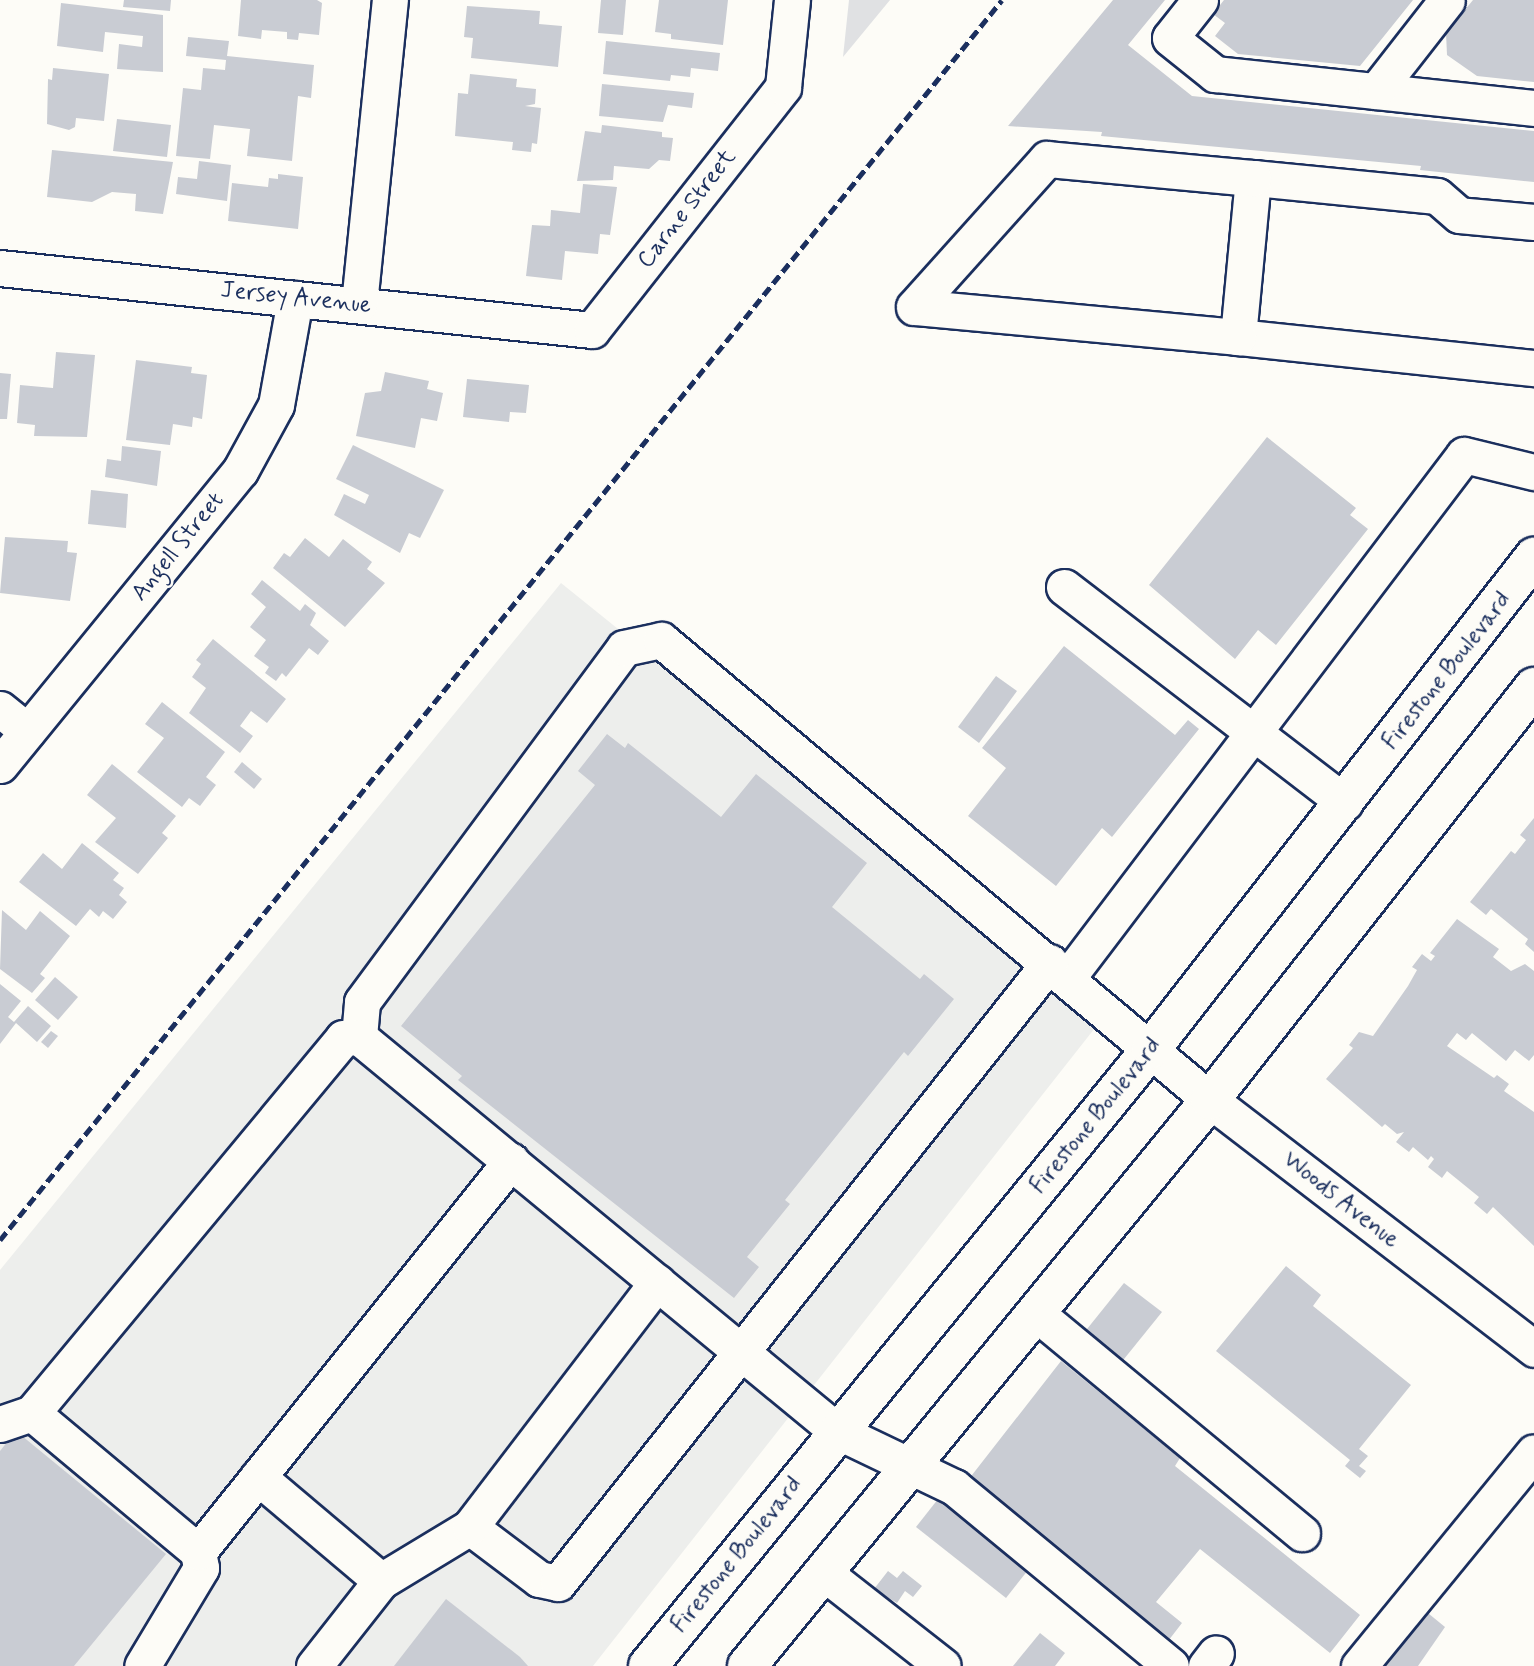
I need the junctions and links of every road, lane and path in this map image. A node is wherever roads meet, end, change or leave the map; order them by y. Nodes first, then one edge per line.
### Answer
1 (390, 0) edge
2 (792, 0) edge
3 (1200, 0) edge
4 (1447, 0) edge
5 (1376, 91) junction
6 (1534, 108) edge
7 (1253, 178) junction
8 (1534, 222) edge
9 (0, 268) edge
10 (295, 299) junction
11 (359, 304) junction
12 (592, 330) joint
13 (1238, 337) junction
14 (1534, 368) edge
15 (1534, 472) edge
16 (1534, 557) edge
17 (1065, 587) dead end
18 (1534, 687) edge
19 (0, 709) edge
20 (27, 731) junction
21 (1254, 732) junction
22 (0, 765) edge
23 (1345, 803) junction
24 (1059, 969) junction
25 (359, 1037) junction
26 (1151, 1049) junction
27 (1210, 1100) junction
28 (511, 1161) junction
29 (657, 1282) junction
30 (1037, 1314) junction
31 (1534, 1349) edge
32 (740, 1351) junction
33 (16, 1418) edge
34 (836, 1431) junction
35 (1534, 1452) edge
36 (908, 1467) junction
37 (258, 1478) junction
38 (470, 1527) junction
39 (1302, 1533) dead end
40 (198, 1552) junction
41 (823, 1572) junction
42 (381, 1581) junction
43 (145, 1665) edge
44 (751, 1665) edge
45 (314, 1666) edge
46 (648, 1666) edge
47 (943, 1666) edge
48 (1171, 1666) edge
49 (1359, 1666) edge

1 - 11 street
2 - 12 street, Carne Street
3 - 5 street
4 - 5 street
5 - 6 street
7 - 8 street
7 - 13 street
7 - 13 street
9 - 10 street, Jersey Avenue
10 - 11 street, Jersey Avenue
10 - 20 street, Angell Street
11 - 12 street, Jersey Avenue
13 - 14 street
15 - 21 street
16 - 23 main road, Firestone Boulevard
17 - 21 street
18 - 27 main road
19 - 20 street
20 - 22 street, Angell Street
21 - 23 street
21 - 24 street
23 - 26 main road, Firestone Boulevard
24 - 25 street, Woods Avenue
24 - 26 street, Woods Avenue
24 - 32 street
25 - 28 street
25 - 33 street
26 - 27 street, Woods Avenue
26 - 34 main road, Firestone Boulevard
27 - 30 main road
27 - 31 street, Woods Avenue
28 - 29 street
28 - 37 street
29 - 32 street
29 - 38 street
30 - 36 main road
30 - 39 street
32 - 34 street
32 - 38 street
33 - 40 street
34 - 36 street
34 - 46 main road, Firestone Boulevard
35 - 49 street
36 - 41 main road
36 - 48 street
37 - 40 street
37 - 42 street
38 - 42 street
40 - 43 street
41 - 44 main road
41 - 47 street
42 - 45 street

